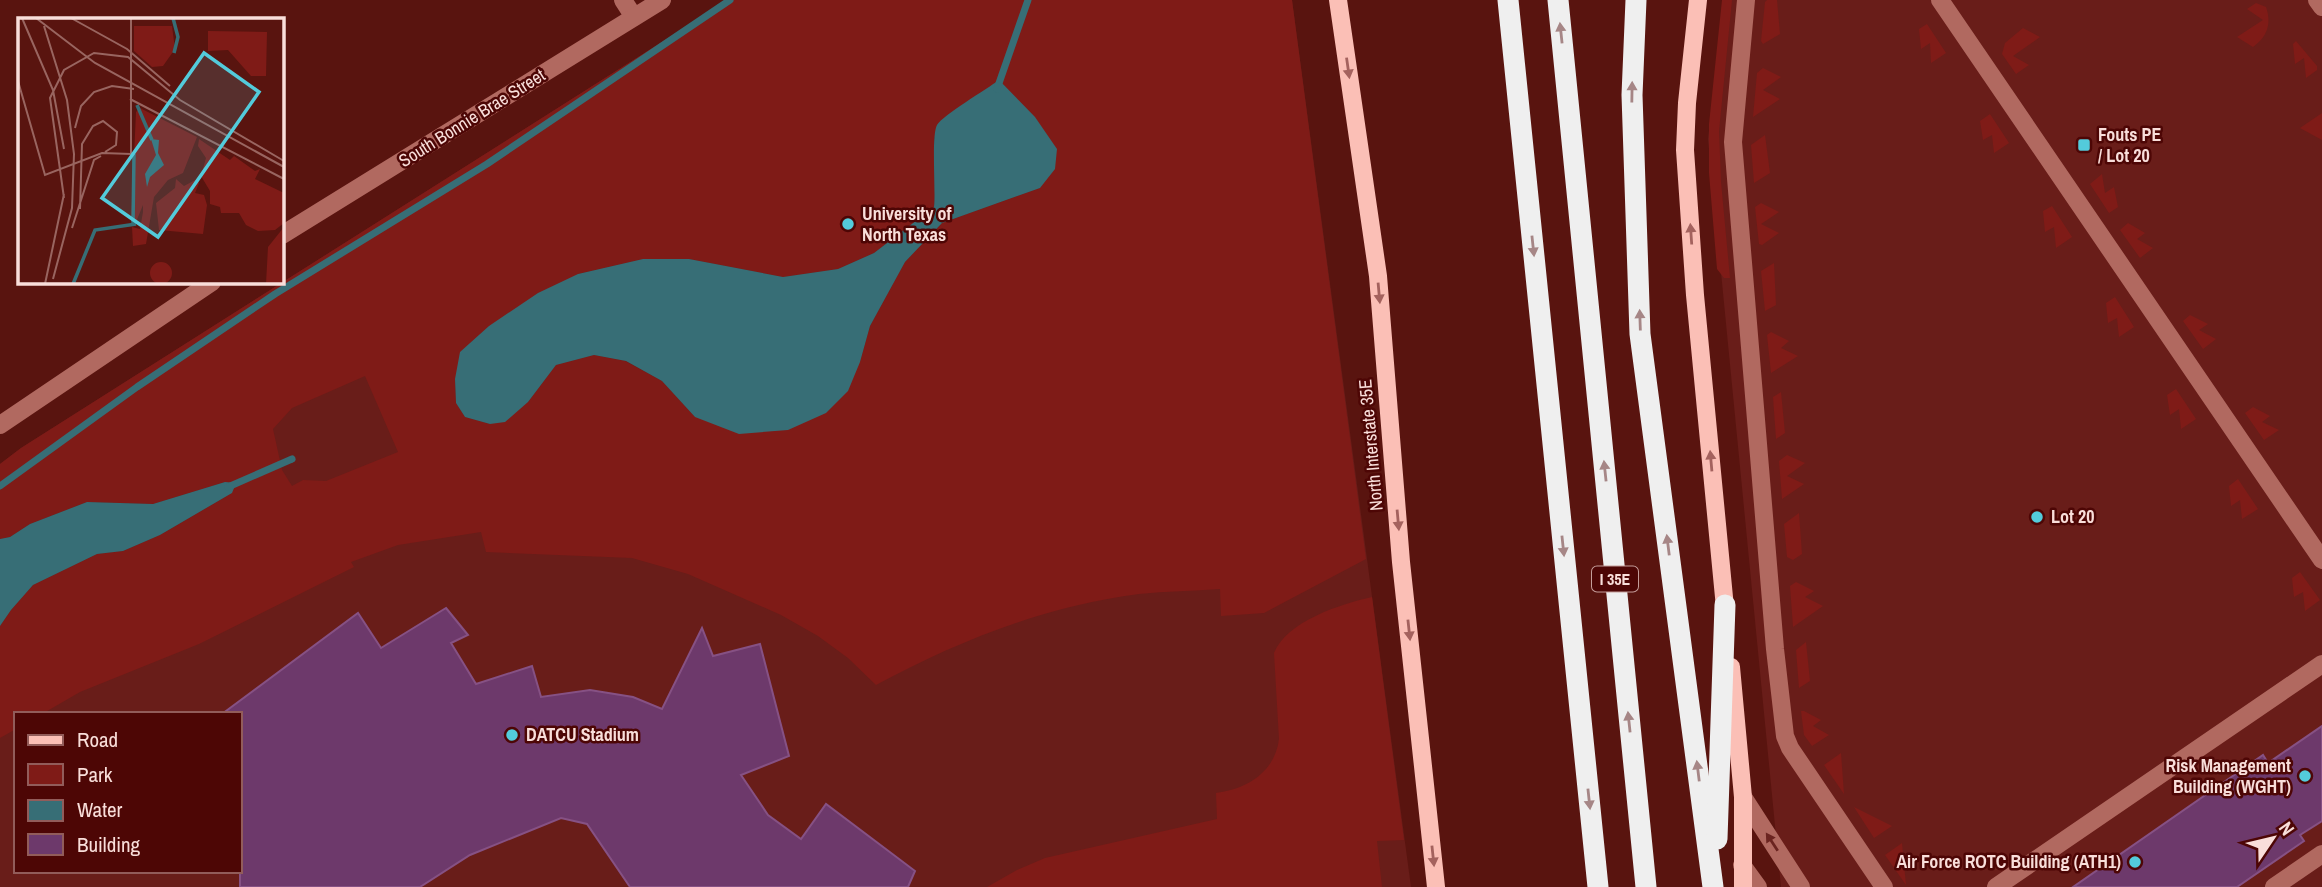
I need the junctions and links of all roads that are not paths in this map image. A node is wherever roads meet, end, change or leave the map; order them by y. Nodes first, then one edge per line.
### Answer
1 (623, 0) edge
2 (662, 0) edge
3 (1338, 0) edge
4 (1496, 0) edge
5 (1508, 0) edge
6 (1558, 0) edge
7 (1636, 0) edge
8 (1698, 0) edge
9 (1746, 0) edge
10 (1940, 0) edge
11 (2317, 0) edge
12 (2322, 7) edge
13 (634, 17) junction
14 (1576, 87) dead end
15 (1576, 176) junction
16 (1526, 178) junction
17 (284, 234) edge
18 (209, 284) edge
19 (0, 425) edge
20 (2322, 560) edge
21 (1725, 605) junction
22 (2322, 664) edge
23 (1743, 797) junction
24 (2322, 854) edge
25 (1742, 865) junction
26 (1436, 887) edge
27 (1598, 887) edge
28 (1646, 887) edge
29 (1714, 887) edge
30 (1744, 887) edge
31 (1758, 887) edge
32 (1801, 887) edge
33 (1884, 887) edge
34 (1996, 887) edge
35 (2274, 887) edge

1 - 13 street
2 - 13 street, South Bonnie Brae Street
3 -> 26 main road, North Interstate 35E
4 - 16 highway
5 - 16 highway, I 35E
15 -> 6 highway, I 35E
29 -> 7 highway
21 -> 8 main road
9 - 33 street
10 - 20 street
11 - 12 street
13 - 17 street, South Bonnie Brae Street
14 - 15 highway
28 -> 15 highway, I 35E
16 -> 27 highway, I 35E
18 - 19 street
21 - 23 main road
21 - 29 highway
22 - 34 street
23 - 25 main road
32 -> 23 street
24 - 35 street
25 - 30 main road
25 - 31 street

